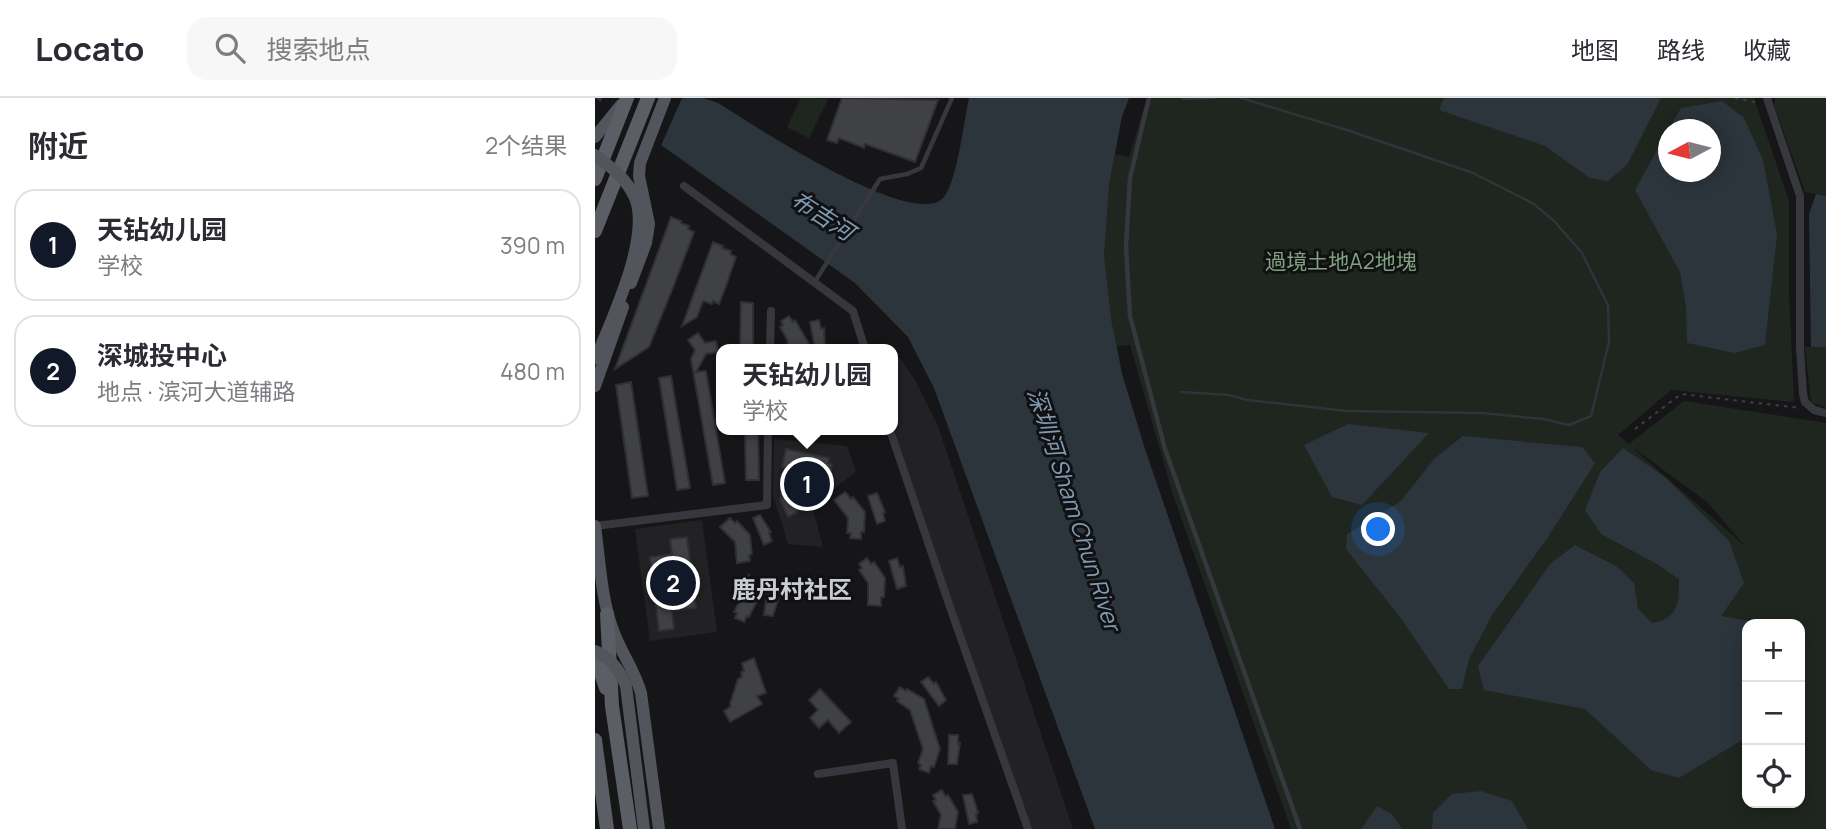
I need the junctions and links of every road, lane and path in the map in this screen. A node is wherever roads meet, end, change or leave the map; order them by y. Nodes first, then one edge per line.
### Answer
1 (627, 98) edge
2 (648, 98) edge
3 (663, 98) edge
4 (952, 98) edge
5 (1149, 98) edge
6 (1735, 98) edge
7 (1767, 101) edge
8 (600, 137) edge
9 (595, 155) edge
10 (632, 158) junction
11 (595, 179) edge
12 (684, 186) dead end
13 (595, 231) edge
14 (814, 283) junction
15 (771, 311) dead end
16 (770, 344) edge
17 (863, 344) edge
18 (596, 360) edge
19 (595, 386) edge
20 (1814, 410) junction
21 (1826, 413) edge
22 (1635, 429) dead end
23 (768, 435) edge
24 (892, 435) edge
25 (595, 526) edge
26 (607, 614) junction
27 (595, 650) edge
28 (595, 656) edge
29 (612, 706) junction
30 (595, 740) edge
31 (818, 774) dead end
32 (607, 829) edge
33 (630, 829) edge
34 (643, 829) edge
35 (659, 829) edge
36 (902, 829) edge
37 (1028, 829) edge
38 (1300, 829) edge

1 - 8 highway
2 - 10 highway
3 - 10 main road
4 - 14 lane
5 - 38 lane
6 - 7 path
7 - 20 street
8 - 11 highway
9 - 18 main road, bridge
10 - 13 highway
10 - 19 main road
12 - 14 street
14 - 17 street
15 - 16 street
20 - 21 street
20 - 22 path
23 - 25 street
24 - 37 street
25 - 26 main road
26 - 29 highway
26 - 35 main road
27 - 34 main road, bridge
28 - 29 highway
29 - 33 highway
30 - 32 highway
31 - 36 street

